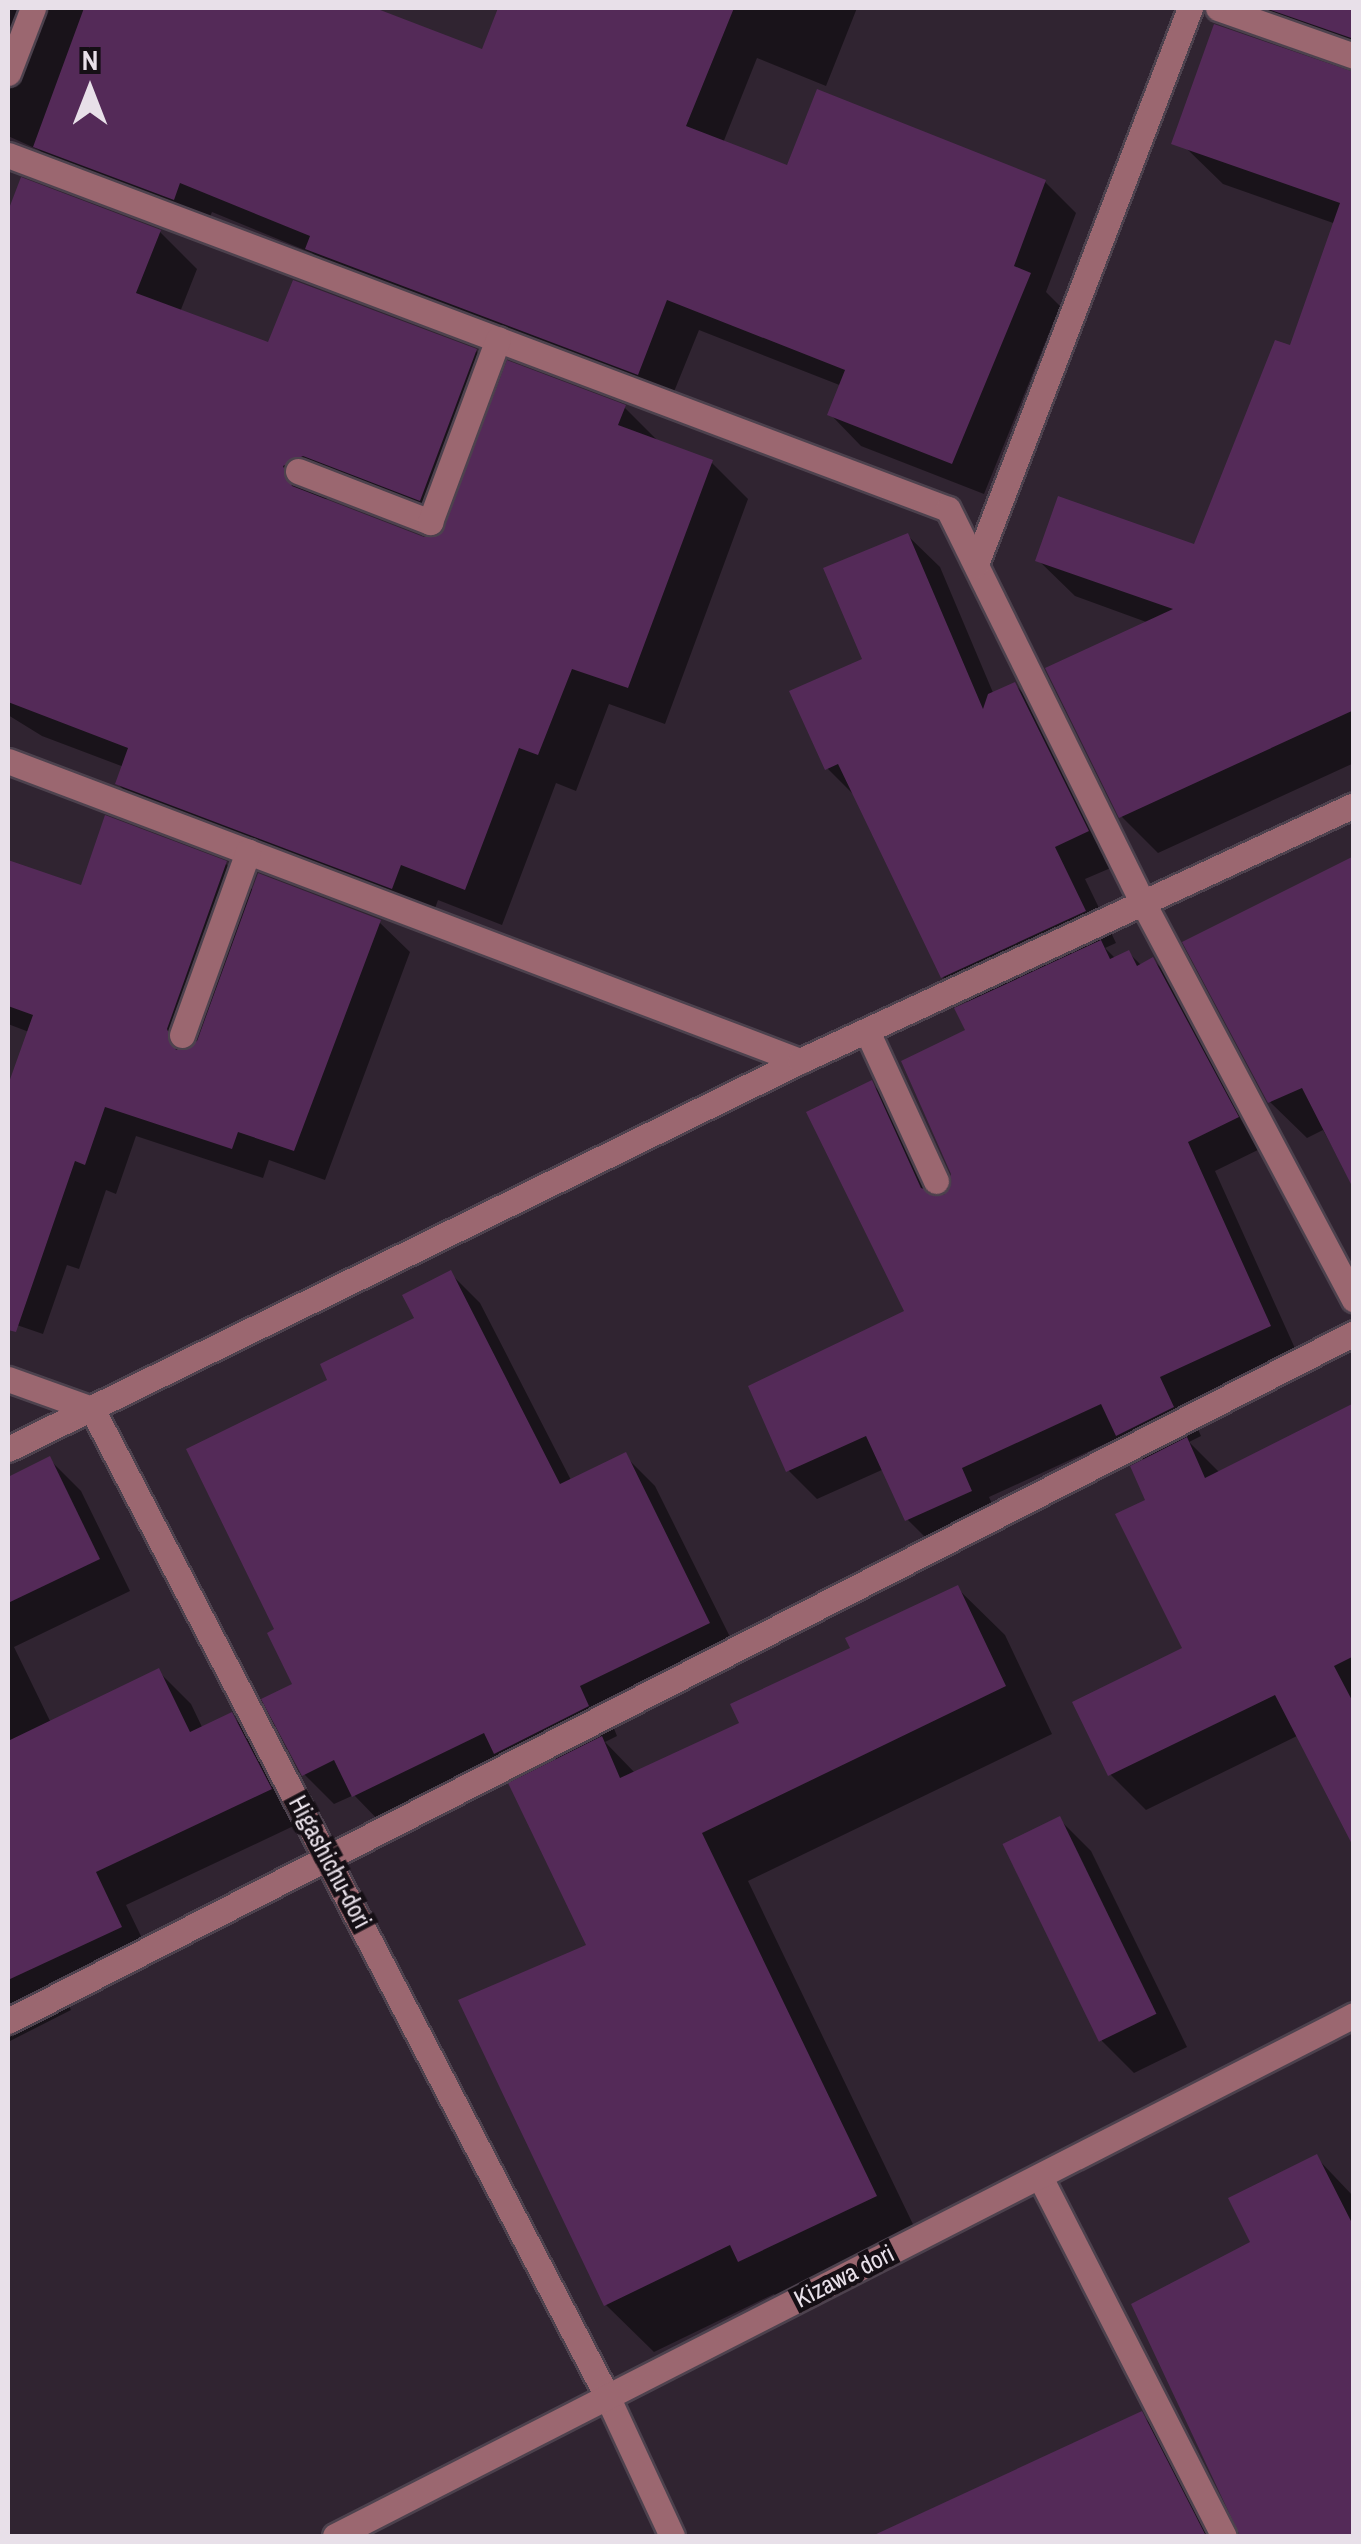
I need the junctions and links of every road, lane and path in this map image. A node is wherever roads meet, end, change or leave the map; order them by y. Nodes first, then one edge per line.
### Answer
1 (33, 8) edge
2 (1190, 8) edge
3 (1218, 8) edge
4 (1354, 56) edge
5 (8, 73) edge
6 (8, 155) edge
7 (498, 339) junction
8 (298, 471) dead end
9 (976, 564) junction
10 (8, 761) edge
11 (1354, 804) edge
12 (248, 852) junction
13 (1143, 903) junction
14 (866, 1030) junction
15 (182, 1035) dead end
16 (800, 1061) junction
17 (936, 1180) dead end
18 (1354, 1299) edge
19 (1354, 1334) edge
20 (8, 1379) edge
21 (92, 1409) junction
22 (8, 1449) edge
23 (328, 1856) junction
24 (1354, 2015) edge
25 (8, 2021) edge
26 (1040, 2176) junction
27 (607, 2396) junction
28 (335, 2536) edge
29 (672, 2536) edge
30 (1224, 2536) edge

1 - 5 street
2 - 9 street
3 - 4 street
6 - 7 street
7 - 8 street
7 - 9 street
9 - 13 street
10 - 12 street
11 - 13 street
12 - 15 street
12 - 16 street
13 - 14 street
13 - 18 street
14 - 16 street
14 - 17 street
16 - 21 street
19 - 23 street
20 - 21 street
21 - 22 street
21 - 23 street, Higashichu-dori
23 - 25 street
23 - 27 street, Higashichu-dori
24 - 26 street, Kizawa dori
26 - 27 street, Kizawa dori
26 - 30 street
27 - 28 street, Kizawa dori
27 - 29 street, Higashichu-dori

